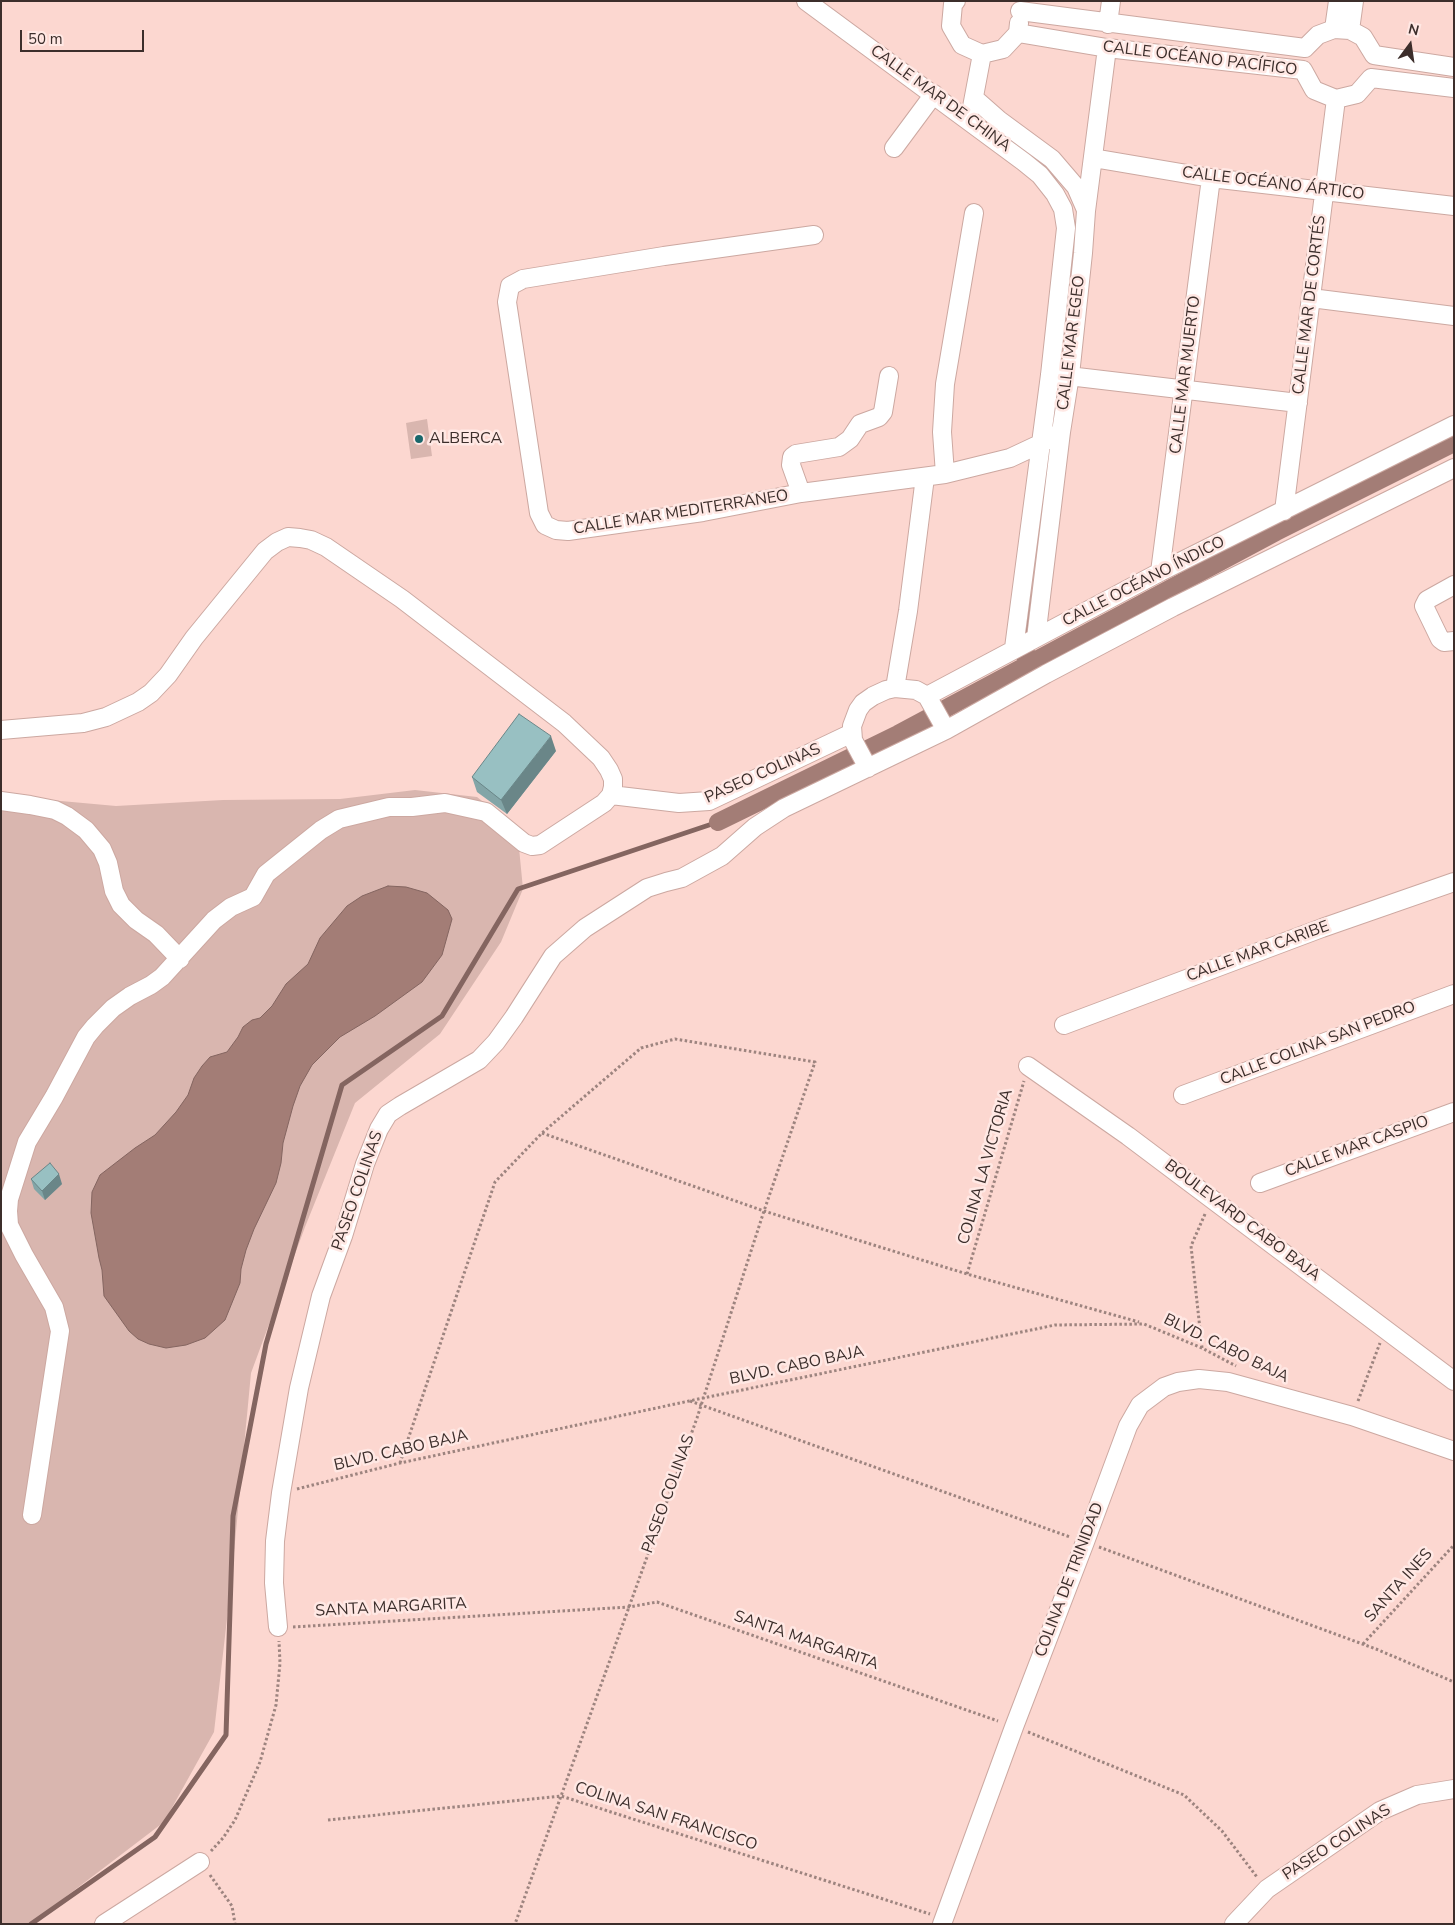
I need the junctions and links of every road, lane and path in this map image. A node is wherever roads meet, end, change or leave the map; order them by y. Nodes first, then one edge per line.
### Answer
1 (806, 1) edge
2 (1111, 1) edge
3 (1338, 1) edge
4 (1354, 1) edge
5 (953, 2) edge
6 (1017, 6) edge
7 (1108, 24) junction
8 (1342, 30) junction
9 (1018, 33) junction
10 (1107, 48) junction
11 (1306, 48) junction
12 (982, 54) junction
13 (1374, 55) junction
14 (1454, 67) edge
15 (1303, 70) junction
16 (1371, 78) junction
17 (1454, 88) edge
18 (934, 94) junction
19 (974, 98) junction
20 (1336, 99) junction
21 (970, 119) junction
22 (894, 148) dead end
23 (1093, 158) junction
24 (1211, 178) junction
25 (1324, 192) junction
26 (1454, 206) edge
27 (1063, 209) joint
28 (1086, 211) junction
29 (974, 213) dead end
30 (814, 235) dead end
31 (1311, 298) junction
32 (1454, 316) edge
33 (1060, 375) junction
34 (889, 376) dead end
35 (1183, 389) junction
36 (1298, 402) junction
37 (1454, 425) edge
38 (1060, 432) junction
39 (1041, 444) junction
40 (1454, 468) edge
41 (946, 474) junction
42 (925, 477) junction
43 (801, 494) junction
44 (1284, 511) junction
45 (1160, 572) junction
46 (1454, 585) edge
47 (1035, 638) junction
48 (1454, 641) edge
49 (1015, 648) junction
50 (895, 688) junction
51 (936, 712) junction
52 (1, 730) edge
53 (860, 752) junction
54 (611, 795) junction
55 (1, 801) edge
56 (1454, 882) edge
57 (180, 959) junction
58 (1454, 994) edge
59 (1064, 1025) dead end
60 (1028, 1066) joint
61 (1183, 1095) dead end
62 (1454, 1112) edge
63 (542, 1133) junction
64 (1260, 1183) dead end
65 (1212, 1200) junction
66 (764, 1211) junction
67 (967, 1274) junction
68 (1144, 1324) junction
69 (1385, 1329) junction
70 (1202, 1348) junction
71 (1237, 1366) dead end
72 (1454, 1380) edge
73 (703, 1398) junction
74 (1352, 1416) junction
75 (1454, 1451) edge
76 (400, 1463) junction
77 (281, 1493) junction
78 (32, 1515) dead end
79 (1454, 1545) edge
80 (629, 1607) junction
81 (278, 1627) junction
82 (1363, 1644) dead end
83 (1014, 1727) junction
84 (1454, 1789) edge
85 (561, 1796) junction
86 (328, 1820) dead end
87 (200, 1862) junction
88 (1267, 1889) junction
89 (943, 1921) edge
90 (104, 1924) edge
91 (235, 1924) edge
92 (515, 1924) edge
93 (1234, 1924) edge

1 - 18 street, CALLE MAR DE CHINA
2 - 7 street
3 - 8 street
4 - 8 street
5 - 12 street
6 - 7 street, CALLE OCÉANO PACÍFICO
6 - 9 street
7 - 11 street, CALLE OCÉANO PACÍFICO
8 - 11 street, CALLE OCÉANO PACÍFICO
8 - 13 street
9 - 10 street, CALLE OCÉANO PACÍFICO
9 - 12 street
10 - 15 street, CALLE OCÉANO PACÍFICO
10 - 23 street, CALLE MAR EGEO
11 - 15 street
12 - 19 street
13 - 14 street
13 - 16 street
15 - 20 street, CALLE OCÉANO PACÍFICO
16 - 17 street
16 - 20 street
18 - 21 street, CALLE MAR DE CHINA
18 - 22 street
19 - 21 street
19 - 28 street, CALLE MAR DE CHINA
20 - 25 street, CALLE MAR DE CORTÉS
21 - 27 street, CALLE MAR DE CHINA
23 - 24 street, CALLE OCÉANO ÁRTICO
23 - 28 street, CALLE MAR EGEO
24 - 25 street, CALLE OCÉANO ÁRTICO
24 - 35 street, CALLE MAR MUERTO
25 - 26 street, CALLE OCÉANO ÁRTICO
25 - 31 street, CALLE MAR DE CORTÉS
27 - 33 street, CALLE MAR EGEO
28 - 33 street, CALLE MAR EGEO
29 - 41 street
30 - 43 street, CALLE MAR MEDITERRANEO
31 - 32 street
31 - 36 street, CALLE MAR DE CORTÉS
33 - 35 street
33 - 38 street, CALLE MAR EGEO
33 - 39 street, CALLE MAR EGEO
34 - 43 street
35 - 36 street
35 - 45 street, CALLE MAR MUERTO
36 - 44 street, CALLE MAR DE CORTÉS
37 - 44 street, CALLE OCÉANO ÍNDICO
38 - 39 street, CALLE MAR MEDITERRANEO
38 - 47 street, CALLE MAR EGEO
39 - 41 street, CALLE MAR MEDITERRANEO
39 - 49 street, CALLE MAR EGEO
40 - 51 street, CALLE OCÉANO ÍNDICO
41 - 42 street, CALLE MAR MEDITERRANEO
42 - 43 street, CALLE MAR MEDITERRANEO
42 - 50 street
44 - 45 street, CALLE OCÉANO ÍNDICO
45 - 47 street, CALLE OCÉANO ÍNDICO
46 - 48 street
47 - 49 street, CALLE OCÉANO ÍNDICO
49 - 51 street, CALLE OCÉANO ÍNDICO
50 - 51 street
50 - 53 street
51 - 53 street, CALLE OCÉANO ÍNDICO
52 - 54 street
53 - 54 street, PASEO COLINAS
53 - 77 street, PASEO COLINAS
54 - 57 street
55 - 57 street
56 - 59 street, CALLE MAR CARIBE
57 - 78 street
58 - 61 street, CALLE COLINA SAN PEDRO
60 - 65 street, BOULEVARD CABO BAJA
60 - 67 path, COLINA LA VICTORIA
62 - 64 street, CALLE MAR CASPIO
63 - 66 path
63 - 66 path, PASEO COLINAS
63 - 76 path
65 - 69 street, BOULEVARD CABO BAJA
65 - 70 path
66 - 67 path
66 - 73 path, PASEO COLINAS
67 - 68 path
68 - 70 path, BLVD. CABO BAJA
68 - 73 path, BLVD. CABO BAJA
69 - 72 street, BOULEVARD CABO BAJA
69 - 74 path
70 - 71 path, BLVD. CABO BAJA
73 - 76 path, BLVD. CABO BAJA
73 - 80 path, PASEO COLINAS
74 - 75 street
74 - 83 street, COLINA DE TRINIDAD
76 - 77 path, BLVD. CABO BAJA
77 - 81 street, PASEO COLINAS
79 - 82 path, SANTA INES
80 - 81 path, SANTA MARGARITA
80 - 83 path, SANTA MARGARITA
80 - 85 path, PASEO COLINAS
81 - 87 path
83 - 88 path, SANTA MARGARITA
83 - 89 street, COLINA DE TRINIDAD
84 - 88 street, PASEO COLINAS
85 - 86 path, COLINA SAN FRANCISCO
85 - 89 path, COLINA SAN FRANCISCO
85 - 92 path, PASEO COLINAS
87 - 90 street
87 - 91 path
88 - 93 street, PASEO COLINAS

